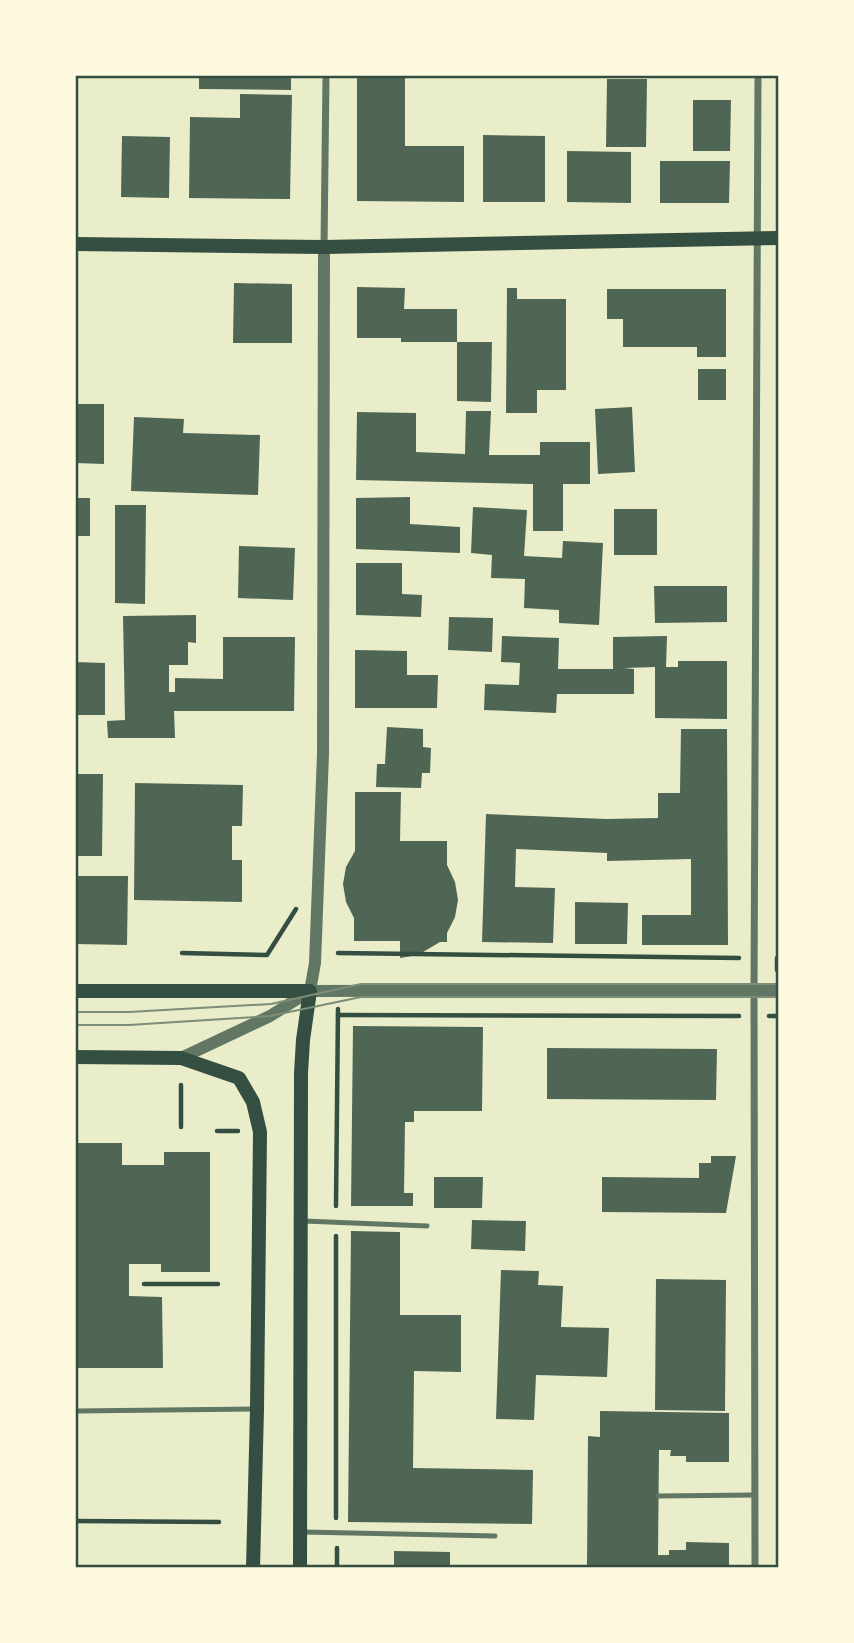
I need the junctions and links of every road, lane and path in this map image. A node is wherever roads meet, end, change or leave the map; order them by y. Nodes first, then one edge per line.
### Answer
1 (326, 75) edge
2 (758, 75) edge
3 (756, 237) junction
4 (779, 238) edge
5 (75, 244) edge
6 (324, 247) junction
7 (317, 907) junction
8 (182, 953) dead end
9 (338, 953) dead end
10 (754, 958) junction
11 (779, 958) edge
12 (754, 990) junction
13 (779, 990) edge
14 (75, 991) edge
15 (310, 991) junction
16 (338, 991) junction
17 (338, 1015) junction
18 (754, 1016) junction
19 (779, 1016) edge
20 (75, 1056) edge
21 (181, 1058) junction
22 (181, 1085) dead end
23 (181, 1127) dead end
24 (216, 1131) dead end
25 (243, 1132) dead end
26 (300, 1221) junction
27 (336, 1223) junction
28 (427, 1226) dead end
29 (144, 1284) dead end
30 (218, 1284) dead end
31 (257, 1409) junction
32 (75, 1411) edge
33 (755, 1495) junction
34 (658, 1496) dead end
35 (75, 1521) edge
36 (219, 1522) dead end
37 (300, 1532) junction
38 (336, 1533) junction
39 (495, 1536) dead end
40 (253, 1568) edge
41 (300, 1568) edge
42 (337, 1568) edge
43 (755, 1568) edge

1 - 6 street
2 - 3 street
3 - 4 main road
3 - 6 main road
3 - 10 street
5 - 6 main road
6 - 7 street
7 - 8 path
7 - 15 street
9 - 10 path
10 - 11 path
10 - 12 street
12 - 13 street
12 - 16 street
12 - 18 street
14 - 15 main road
15 - 16 street
15 - 21 street
15 - 26 main road
16 - 17 path
17 - 18 path
17 - 27 path
18 - 19 path
18 - 33 street
20 - 21 main road
21 - 31 main road
22 - 23 path
24 - 25 path
26 - 27 lane
26 - 37 main road
27 - 28 lane
27 - 38 path
29 - 30 path
31 - 32 lane
31 - 40 main road
33 - 34 lane
33 - 43 street
35 - 36 path
37 - 38 lane
37 - 41 main road
38 - 39 lane
38 - 42 path

